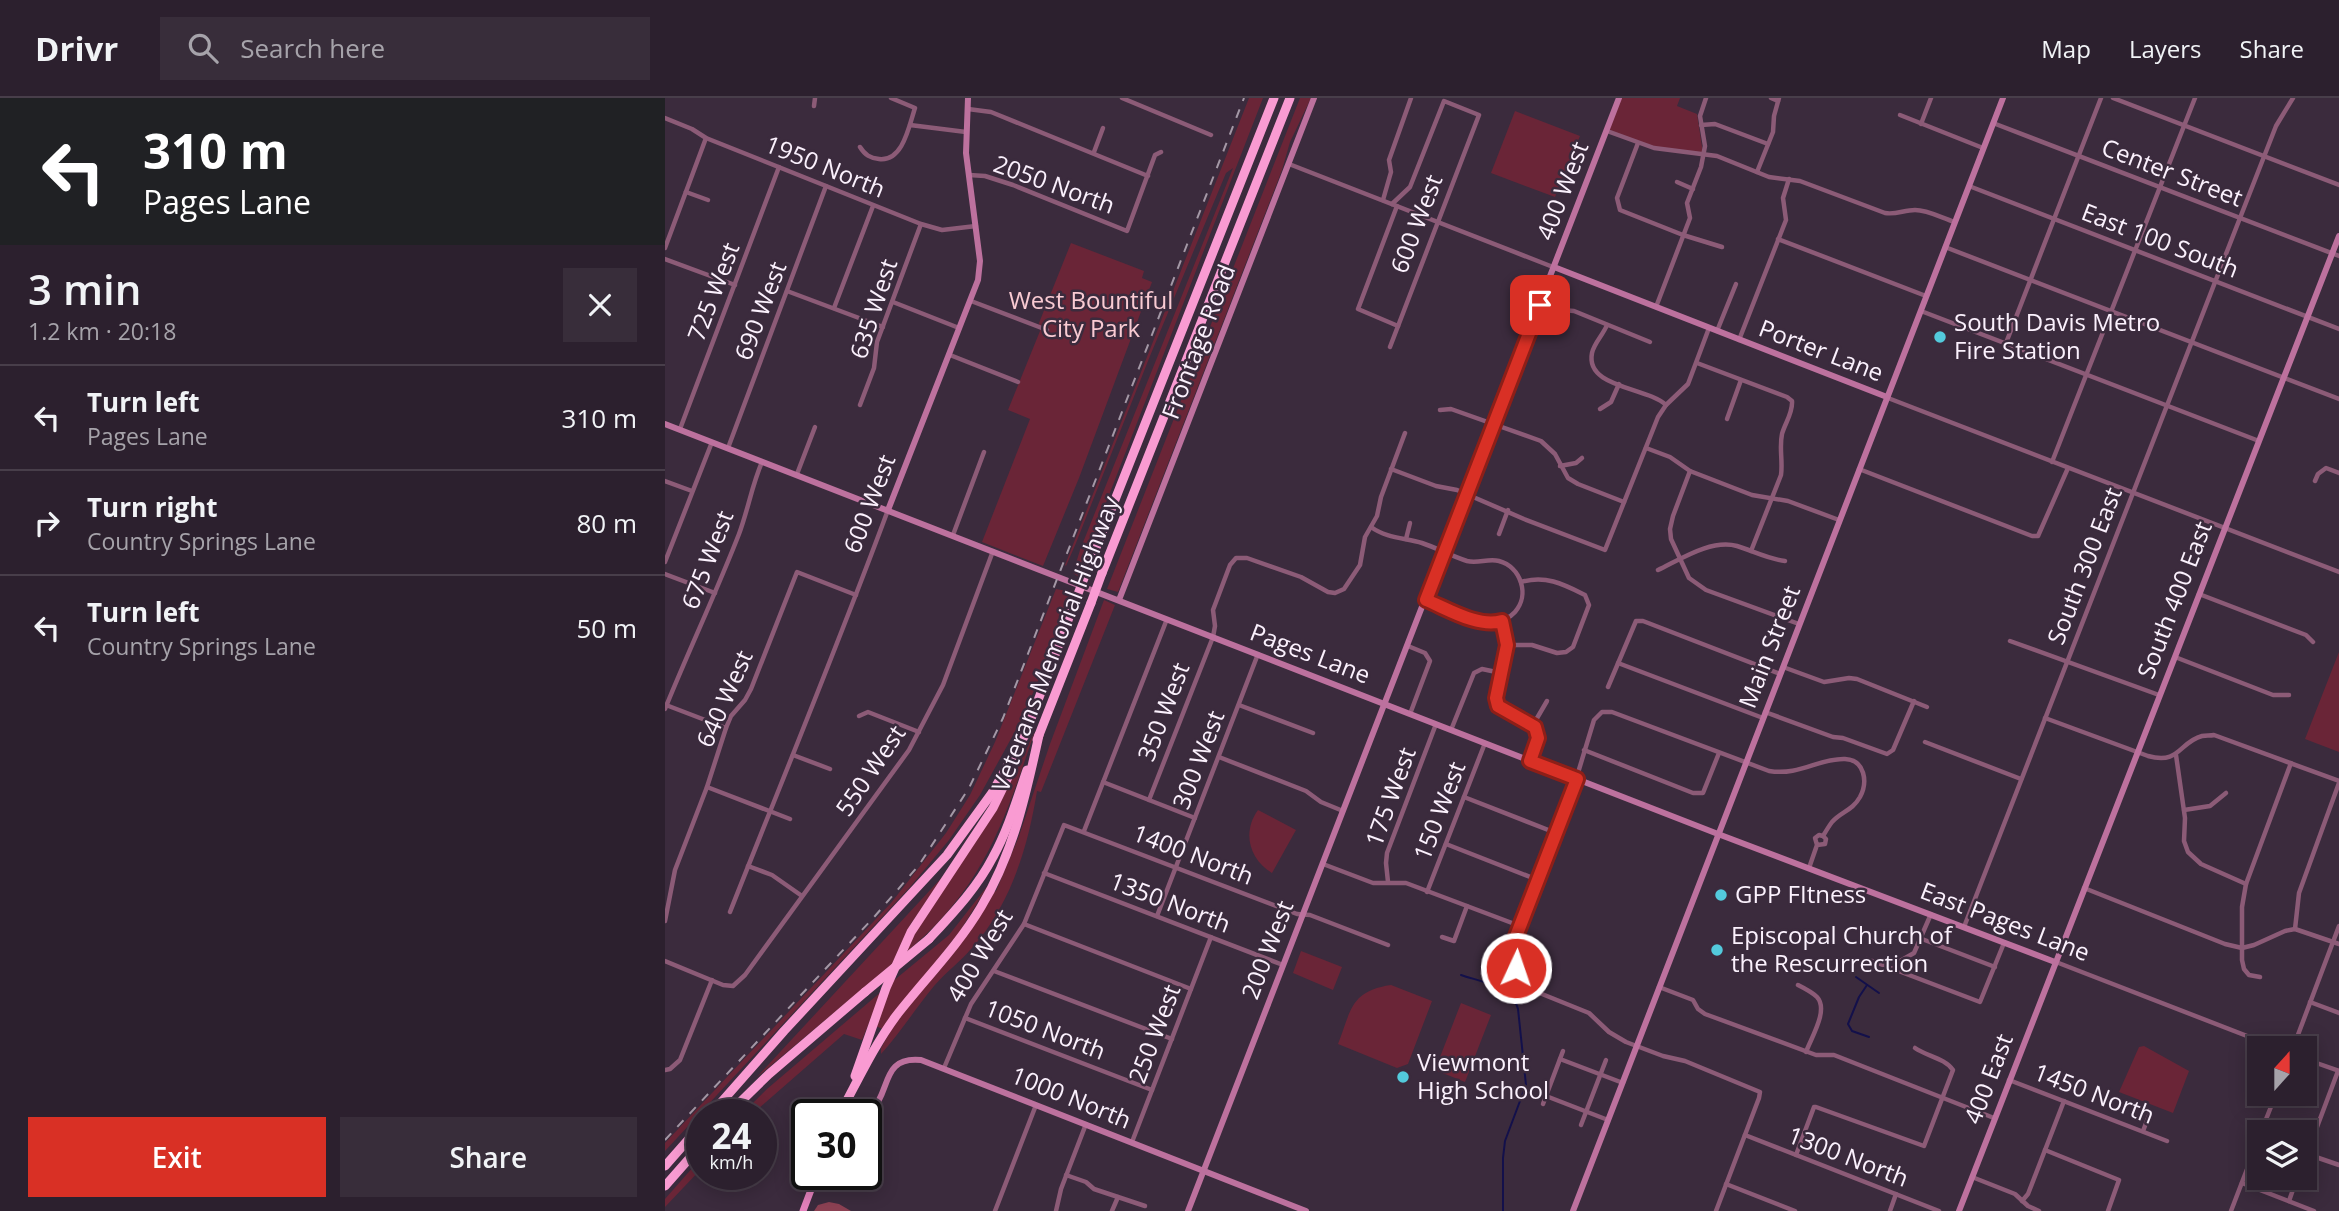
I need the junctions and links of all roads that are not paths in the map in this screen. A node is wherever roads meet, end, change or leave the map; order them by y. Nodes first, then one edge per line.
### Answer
1 (815, 98) edge
2 (891, 98) edge
3 (968, 98) edge
4 (1122, 98) edge
5 (1274, 98) edge
6 (1290, 98) edge
7 (1314, 98) edge
8 (1411, 98) edge
9 (1619, 98) edge
10 (1706, 98) edge
11 (1771, 98) edge
12 (1931, 98) edge
13 (2003, 98) edge
14 (2101, 98) edge
15 (2113, 98) edge
16 (2195, 98) edge
17 (2293, 98) edge
18 (1779, 99) edge
19 (814, 106) dead end
20 (967, 109) junction
21 (1900, 115) dead end
22 (665, 118) edge
23 (1993, 123) junction
24 (1921, 124) junction
25 (909, 125) junction
26 (1700, 125) junction
27 (2184, 125) junction
28 (1103, 128) dead end
29 (1607, 131) junction
30 (966, 132) junction
31 (1211, 135) dead end
32 (706, 138) junction
33 (1638, 143) junction
34 (1768, 144) junction
35 (860, 147) dead end
36 (1983, 148) junction
37 (1094, 152) junction
38 (1161, 152) dead end
39 (1703, 153) junction
40 (2080, 156) junction
41 (2265, 156) junction
42 (1289, 164) junction
43 (779, 167) junction
44 (1757, 172) junction
45 (969, 175) junction
46 (1148, 176) junction
47 (1789, 179) junction
48 (1677, 183) dead end
49 (2339, 185) edge
50 (826, 186) junction
51 (1969, 186) junction
52 (2160, 187) junction
53 (1693, 189) junction
54 (686, 192) junction
55 (708, 200) dead end
56 (1383, 201) junction
57 (1395, 205) junction
58 (873, 206) junction
59 (2240, 218) junction
60 (2054, 219) junction
61 (1438, 222) junction
62 (1955, 222) junction
63 (921, 224) junction
64 (976, 226) junction
65 (1683, 235) junction
66 (2339, 236) edge
67 (1778, 239) junction
68 (1722, 247) dead end
69 (1945, 247) junction
70 (665, 248) edge
71 (2135, 250) junction
72 (2336, 255) edge
73 (665, 259) edge
74 (1554, 267) junction
75 (2031, 280) junction
76 (2215, 281) junction
77 (1736, 284) dead end
78 (735, 285) junction
79 (787, 291) junction
80 (1926, 296) junction
81 (971, 301) junction
82 (892, 302) junction
83 (1540, 305) junction
84 (1656, 307) junction
85 (834, 308) junction
86 (1921, 310) junction
87 (2111, 311) junction
88 (2308, 317) junction
89 (1607, 324) junction
90 (1398, 326) junction
91 (883, 327) junction
92 (960, 328) junction
93 (1709, 328) junction
94 (2339, 328) edge
95 (1047, 330) dead end
96 (1717, 331) junction
97 (1739, 340) junction
98 (1650, 342) dead end
99 (2192, 342) junction
100 (2006, 343) junction
101 (1390, 347) dead end
102 (950, 355) junction
103 (1696, 363) junction
104 (2087, 374) junction
105 (2284, 378) junction
106 (1741, 380) junction
107 (1018, 382) dead end
108 (1619, 384) junction
109 (1887, 397) junction
110 (2339, 399) edge
111 (860, 405) dead end
112 (1666, 405) junction
113 (2167, 405) junction
114 (1600, 409) dead end
115 (1440, 410) dead end
116 (1727, 419) dead end
117 (1494, 423) junction
118 (665, 424) edge
119 (815, 427) dead end
120 (680, 429) junction
121 (1405, 433) dead end
122 (2259, 440) junction
123 (712, 442) junction
124 (728, 448) junction
125 (1646, 448) junction
126 (984, 452) dead end
127 (1582, 458) dead end
128 (762, 462) junction
129 (2052, 462) junction
130 (1560, 466) junction
131 (2068, 468) junction
132 (1391, 469) junction
133 (1859, 469) junction
134 (1690, 471) junction
135 (2339, 473) edge
136 (797, 474) junction
137 (665, 481) edge
138 (2315, 481) dead end
139 (692, 491) junction
140 (2132, 493) junction
141 (1467, 494) junction
142 (1772, 498) junction
143 (1624, 502) junction
144 (888, 510) junction
145 (1508, 510) junction
146 (1839, 520) junction
147 (1410, 523) dead end
148 (1371, 527) junction
149 (2224, 529) junction
150 (1499, 534) dead end
151 (953, 535) junction
152 (1406, 539) junction
153 (993, 551) junction
154 (1751, 551) junction
155 (1445, 552) junction
156 (1680, 560) junction
157 (1785, 561) dead end
158 (665, 562) edge
159 (1658, 570) dead end
160 (2339, 572) edge
161 (665, 574) edge
162 (1521, 582) junction
163 (715, 593) junction
164 (2199, 594) junction
165 (856, 595) junction
166 (1119, 600) junction
167 (1426, 600) junction
168 (1167, 619) junction
169 (1502, 621) junction
170 (1799, 624) junction
171 (1213, 637) junction
172 (2010, 641) dead end
173 (2312, 642) dead end
174 (1507, 645) junction
175 (1408, 646) junction
176 (1258, 654) junction
177 (2174, 657) junction
178 (2067, 661) junction
179 (1618, 663) junction
180 (1781, 671) junction
181 (1501, 673) junction
182 (1608, 687) dead end
183 (2159, 695) junction
184 (2289, 695) dead end
185 (1547, 701) dead end
186 (1914, 701) junction
187 (1239, 704) junction
188 (1385, 704) junction
189 (666, 707) edge
190 (1927, 707) dead end
191 (1410, 714) junction
192 (1764, 715) junction
193 (859, 716) dead end
194 (2045, 718) junction
195 (1436, 724) junction
196 (1533, 725) junction
197 (726, 728) junction
198 (1451, 730) junction
199 (919, 732) junction
200 (1313, 733) dead end
201 (1025, 734) junction
202 (1039, 736) junction
203 (1926, 742) dead end
204 (1485, 743) junction
205 (1583, 750) junction
206 (2137, 752) junction
207 (1719, 753) junction
208 (793, 755) junction
209 (2176, 755) junction
210 (1219, 757) junction
211 (1530, 761) junction
212 (1745, 763) junction
213 (2291, 763) junction
214 (830, 769) dead end
215 (1577, 779) junction
216 (2021, 779) junction
217 (1103, 782) junction
218 (2339, 782) edge
219 (707, 787) junction
220 (2226, 793) dead end
221 (1464, 796) junction
222 (1149, 800) junction
223 (2183, 810) junction
224 (769, 811) junction
225 (1343, 811) junction
226 (1195, 818) junction
227 (790, 819) dead end
228 (1065, 825) joint
229 (1084, 831) junction
230 (1556, 833) junction
231 (1718, 834) junction
232 (1446, 844) junction
233 (1323, 864) junction
234 (748, 866) junction
235 (1176, 867) junction
236 (1809, 868) junction
237 (1044, 873) junction
238 (1538, 880) junction
239 (1388, 882) junction
240 (2246, 884) junction
241 (2084, 888) junction
242 (1427, 892) junction
243 (802, 896) junction
244 (1467, 906) junction
245 (730, 912) dead end
246 (1303, 914) junction
247 (1931, 914) junction
248 (1157, 916) junction
249 (665, 921) edge
250 (1024, 924) junction
251 (1520, 926) junction
252 (2339, 926) edge
253 (1964, 927) junction
254 (2295, 929) junction
255 (1211, 937) junction
256 (1442, 937) dead end
257 (1922, 939) junction
258 (2004, 942) junction
259 (2336, 943) edge
260 (1388, 945) dead end
261 (2242, 948) junction
262 (1867, 959) dead end
263 (665, 961) edge
264 (2055, 962) junction
265 (1283, 965) junction
266 (1994, 967) junction
267 (1893, 969) junction
268 (994, 971) junction
269 (2260, 977) dead end
270 (712, 980) junction
271 (1798, 985) dead end
272 (1659, 987) junction
273 (1191, 989) junction
274 (2310, 1002) junction
275 (2339, 1013) edge
276 (965, 1018) junction
277 (2247, 1036) edge
278 (2297, 1036) edge
279 (1172, 1040) junction
280 (1636, 1046) junction
281 (1915, 1048) dead end
282 (1563, 1051) dead end
283 (1806, 1052) junction
284 (1560, 1059) junction
285 (1606, 1060) dead end
286 (2317, 1063) edge
287 (944, 1068) junction
288 (667, 1069) edge
289 (2339, 1071) edge
290 (1600, 1074) junction
291 (2009, 1080) junction
292 (1623, 1083) junction
293 (1152, 1090) junction
294 (1546, 1096) junction
295 (1944, 1098) junction
296 (724, 1099) edge
297 (743, 1099) edge
298 (847, 1099) edge
299 (848, 1099) edge
300 (879, 1099) edge
301 (2064, 1101) junction
302 (1543, 1104) dead end
303 (1036, 1105) junction
304 (1586, 1111) junction
305 (2150, 1113) dead end
306 (1994, 1118) junction
307 (1608, 1120) junction
308 (1086, 1124) junction
309 (1581, 1125) dead end
310 (2317, 1128) edge
311 (2143, 1131) junction
312 (1745, 1135) junction
313 (2167, 1141) dead end
314 (686, 1142) edge
315 (1132, 1143) junction
316 (2045, 1150) junction
317 (1796, 1155) junction
318 (2317, 1159) edge
319 (686, 1162) edge
320 (2339, 1165) edge
321 (665, 1166) edge
322 (2247, 1170) edge
323 (1203, 1171) junction
324 (1066, 1175) junction
325 (1972, 1177) junction
326 (2242, 1183) junction
327 (1726, 1184) junction
328 (665, 1186) edge
329 (811, 1190) edge
330 (2292, 1190) edge
331 (1896, 1194) junction
332 (1118, 1196) junction
333 (2022, 1201) junction
334 (2288, 1201) junction
335 (1145, 1206) dead end
336 (803, 1211) edge
337 (995, 1211) edge
338 (1056, 1211) edge
339 (1112, 1211) edge
340 (1188, 1211) edge
341 (1306, 1211) edge
342 (1573, 1211) edge
343 (1716, 1211) edge
344 (1795, 1211) edge
345 (1890, 1211) edge
346 (1939, 1211) edge
347 (1959, 1211) edge
348 (2039, 1211) edge
349 (2108, 1211) edge
350 (2231, 1211) edge
351 (2314, 1211) edge

1 - 19 street
2 - 25 street
3 - 20 street, 600 West
4 - 31 street
5 - 201 highway, Veterans Memorial Highway, bridge
6 - 202 highway, Veterans Memorial Highway, bridge
7 - 42 street, Frontage Road
8 - 56 street
9 - 29 street, 400 West
10 - 26 street
11 - 18 street
12 - 24 street
13 - 23 street, Main Street
14 - 40 street
15 - 27 street
16 - 27 street
17 - 41 street, South 300 East
18 - 34 street
20 - 30 street, 600 West
20 - 37 street
21 - 24 street
22 - 32 street, 1950 North
23 - 36 street, Main Street
23 - 40 street, Center Street
24 - 36 street
25 - 30 street
25 - 35 street
26 - 34 street
26 - 39 street
27 - 41 street
27 - 52 street
28 - 37 street
29 - 33 street
29 - 74 street, 400 West
30 - 45 street, 600 West
32 - 43 street, 1950 North
32 - 54 street
33 - 39 street
33 - 65 street
34 - 44 street
36 - 51 street, Main Street
37 - 46 street
38 - 46 street
39 - 44 street
39 - 53 street
40 - 52 street, Center Street
40 - 60 street
41 - 49 street
41 - 59 street, South 300 East
42 - 56 street, Porter Lane
42 - 166 street, Frontage Road
43 - 50 street, 1950 North
43 - 78 street, 725 West
44 - 47 street
45 - 46 street, 2050 North
45 - 64 street, 600 West
47 - 62 street
47 - 67 street
48 - 53 street
50 - 58 street, 1950 North
50 - 79 street, 690 West
51 - 60 street, East 100 South
51 - 62 street, Main Street
52 - 59 street, Center Street
52 - 71 street
53 - 65 street
54 - 55 street
54 - 70 street
56 - 57 street, Porter Lane
57 - 61 street, Porter Lane
57 - 61 street, 600 West
57 - 90 street
58 - 63 street, 1950 North
58 - 85 street
59 - 72 street, Center Street
59 - 76 street, South 300 East
60 - 71 street, East 100 South
60 - 75 street
61 - 74 street, Porter Lane
61 - 90 street, 600 West
62 - 69 street, Main Street
63 - 64 street, 1950 North
63 - 82 street, 635 West
64 - 81 street, 600 West
65 - 68 street
65 - 84 street
66 - 72 street, South 400 East
67 - 80 street
67 - 97 street
69 - 75 street
69 - 80 street, Main Street
71 - 76 street, East 100 South
71 - 87 street
72 - 88 street, South 400 East
73 - 78 street
74 - 83 street, 400 West
74 - 84 street, Porter Lane
75 - 87 street
75 - 100 street
76 - 88 street, East 100 South
76 - 99 street, South 300 East
77 - 96 street
78 - 120 street, 725 West
79 - 85 street
79 - 124 street, 690 West
80 - 86 street, Main Street
81 - 92 street, 600 West
81 - 95 street
82 - 91 street, 635 West
82 - 92 street
83 - 89 street
83 - 117 street, 400 West
84 - 93 street, Porter Lane
85 - 91 street
86 - 100 street
86 - 109 street, Main Street
87 - 99 street
87 - 104 street
88 - 94 street, East 100 South
88 - 105 street, South 400 East
89 - 98 street
89 - 108 street
90 - 101 street, 600 West
91 - 111 street, 635 West
92 - 102 street, 600 West
93 - 96 street, Porter Lane
93 - 103 street
96 - 97 street, Porter Lane
97 - 109 street, Porter Lane
99 - 105 street
99 - 113 street, South 300 East
100 - 104 street
102 - 107 street
102 - 144 street, 600 West
103 - 106 street
103 - 112 street
104 - 113 street
104 - 129 street
105 - 110 street
105 - 122 street, South 400 East
106 - 116 street
106 - 142 street
108 - 112 street
108 - 114 street
109 - 129 street, Porter Lane
109 - 133 street, Main Street
112 - 125 street
113 - 122 street
113 - 140 street, South 300 East
115 - 117 street
117 - 130 street
117 - 141 street, 400 West
118 - 120 street, Pages Lane
119 - 136 street
120 - 123 street, Pages Lane
121 - 132 street
122 - 149 street, South 400 East
123 - 124 street, Pages Lane
123 - 139 street
124 - 128 street, Pages Lane
125 - 134 street
125 - 143 street
126 - 151 street
127 - 130 street
128 - 136 street, Pages Lane
128 - 163 street, 675 West
129 - 131 street, Porter Lane
130 - 143 street
131 - 133 street
131 - 140 street, Porter Lane
132 - 141 street
132 - 148 street
133 - 146 street, Main Street
134 - 142 street
134 - 156 street
135 - 138 street
136 - 144 street, Pages Lane
137 - 139 street
139 - 158 street
140 - 149 street, Porter Lane
140 - 178 street, South 300 East
141 - 145 street
141 - 155 street
142 - 146 street
142 - 154 street
143 - 145 street
144 - 151 street, Pages Lane
144 - 165 street, 600 West
145 - 150 street
146 - 170 street, Main Street
147 - 152 street
148 - 152 street
148 - 171 street, 350 West
149 - 160 street, Porter Lane
149 - 164 street, South 400 East
151 - 153 street, Pages Lane
152 - 155 street
153 - 166 street, Pages Lane
153 - 199 street, 550 West
154 - 156 street
154 - 157 street
155 - 162 street
155 - 167 street
156 - 159 street
156 - 170 street
161 - 163 street
162 - 169 street
162 - 174 street
163 - 189 street, 675 West
164 - 173 street
164 - 177 street, South 400 East
165 - 197 street, 640 West
165 - 208 street, 600 West
166 - 168 street, Pages Lane
167 - 169 street
167 - 175 street
168 - 171 street, Pages Lane
168 - 217 street
169 - 174 street
170 - 180 street, Main Street
171 - 176 street, Pages Lane
171 - 222 street, 350 West
172 - 178 street
174 - 181 street
175 - 188 street, 200 West
175 - 191 street
176 - 187 street, 300 West
176 - 188 street, Pages Lane
177 - 183 street, South 400 East
177 - 184 street
178 - 183 street
178 - 194 street, South 300 East
179 - 180 street
179 - 182 street
179 - 192 street
180 - 186 street
180 - 192 street, Main Street
181 - 196 street
181 - 198 street
183 - 206 street, South 400 East
185 - 196 street
186 - 190 street
186 - 192 street
187 - 200 street
187 - 210 street, 300 West
188 - 191 street, Pages Lane
188 - 225 street, 200 West
189 - 197 street
191 - 195 street, Pages Lane
192 - 212 street, Main Street
193 - 199 street
194 - 206 street
194 - 216 street, South 300 East
195 - 198 street, Pages Lane
195 - 239 street, 175 West
196 - 211 street
197 - 219 street, 640 West
198 - 204 street, Pages Lane
199 - 243 street, 550 West
201 - 296 highway, Veterans Memorial Highway
201 - 298 highway
202 - 297 highway, Veterans Memorial Highway, bridge
202 - 299 highway
203 - 216 street
204 - 211 street, Pages Lane
204 - 221 street, 150 West
205 - 207 street
205 - 207 street
205 - 215 street
206 - 209 street
206 - 241 street, South 400 East
207 - 212 street
208 - 214 street
208 - 224 street, 600 West
209 - 213 street
209 - 223 street
210 - 225 street
210 - 226 street, 300 West
211 - 215 street, Pages Lane
212 - 231 street, Main Street
212 - 236 street
213 - 218 street
213 - 240 street
215 - 230 street
215 - 231 street, Pages Lane
216 - 253 street, South 300 East
217 - 222 street
217 - 229 street
218 - 254 street
219 - 224 street
219 - 249 street, 640 West
220 - 223 street
221 - 230 street
221 - 232 street, 150 West
222 - 226 street
223 - 240 street
224 - 227 street
224 - 234 street, 600 West
225 - 233 street, 200 West
226 - 235 street, 300 West
228 - 229 street, 1400 North
228 - 237 street, 400 West
229 - 235 street, 1400 North
230 - 238 street
231 - 236 street, East Pages Lane
231 - 272 street, Main Street
232 - 238 street
232 - 242 street, 150 West
233 - 239 street
233 - 246 street, 200 West
234 - 243 street
234 - 245 street, 600 West
235 - 246 street, 1400 North
235 - 248 street, 300 West
236 - 247 street, East Pages Lane
237 - 248 street, 1350 North
237 - 250 street, 400 West
238 - 251 street
239 - 242 street
240 - 261 street
241 - 261 street
241 - 264 street, South 400 East
242 - 244 street
243 - 270 street, 550 West
244 - 251 street
244 - 256 street
246 - 260 street, 1400 North
246 - 265 street, 200 West
247 - 253 street, East Pages Lane
247 - 257 street
248 - 255 street, 1350 North
250 - 268 street, 400 West
250 - 273 street
251 - 280 street
252 - 259 street
253 - 258 street, East Pages Lane
254 - 259 street
254 - 261 street
255 - 265 street, 1350 North
255 - 273 street, 250 West
257 - 266 street
257 - 267 street
258 - 264 street, East Pages Lane
258 - 266 street
259 - 274 street
261 - 269 street
262 - 267 street
263 - 270 street
264 - 277 street, East Pages Lane
264 - 291 street, 400 East
265 - 323 street, 200 West
266 - 267 street
268 - 276 street, 400 West
268 - 279 street
270 - 288 street
271 - 283 street
272 - 280 street, Main Street
272 - 283 street
273 - 279 street, 250 West
274 - 275 street
274 - 278 street
276 - 287 street, 400 West
276 - 293 street, 1050 North
279 - 293 street, 250 West
280 - 292 street, Main Street
280 - 312 street
281 - 295 street
282 - 284 street
283 - 295 street
284 - 290 street
284 - 294 street
285 - 290 street
286 - 289 street
287 - 300 street, 1000 North
287 - 303 street, 1000 North
289 - 310 street
290 - 292 street
290 - 304 street
291 - 301 street, 1450 North
291 - 306 street, 400 East
292 - 307 street, Main Street
293 - 315 street, 250 West
294 - 302 street
294 - 304 street
295 - 306 street
295 - 317 street
301 - 311 street, 1450 North
301 - 316 street
303 - 308 street, 1000 North
303 - 337 street
304 - 307 street
304 - 309 street
305 - 311 street
306 - 325 street, 400 East
307 - 342 street, Main Street
308 - 315 street, 1000 North
308 - 324 street
311 - 313 street, 1450 North
312 - 317 street, 1300 North
312 - 327 street
314 - 321 highway
315 - 323 street, 1000 North
316 - 333 street
316 - 349 street
317 - 331 street, 1300 North
318 - 320 street
319 - 328 highway
322 - 326 street
323 - 340 street, 200 West
323 - 341 street, 1000 North
324 - 332 street
324 - 338 street
325 - 333 street
325 - 347 street, 400 East
326 - 334 street
326 - 350 street
327 - 343 street
327 - 344 street
329 - 336 main road
330 - 334 street
331 - 345 street
331 - 346 street, 1300 North
332 - 335 street
332 - 339 street
333 - 348 street
334 - 351 street

